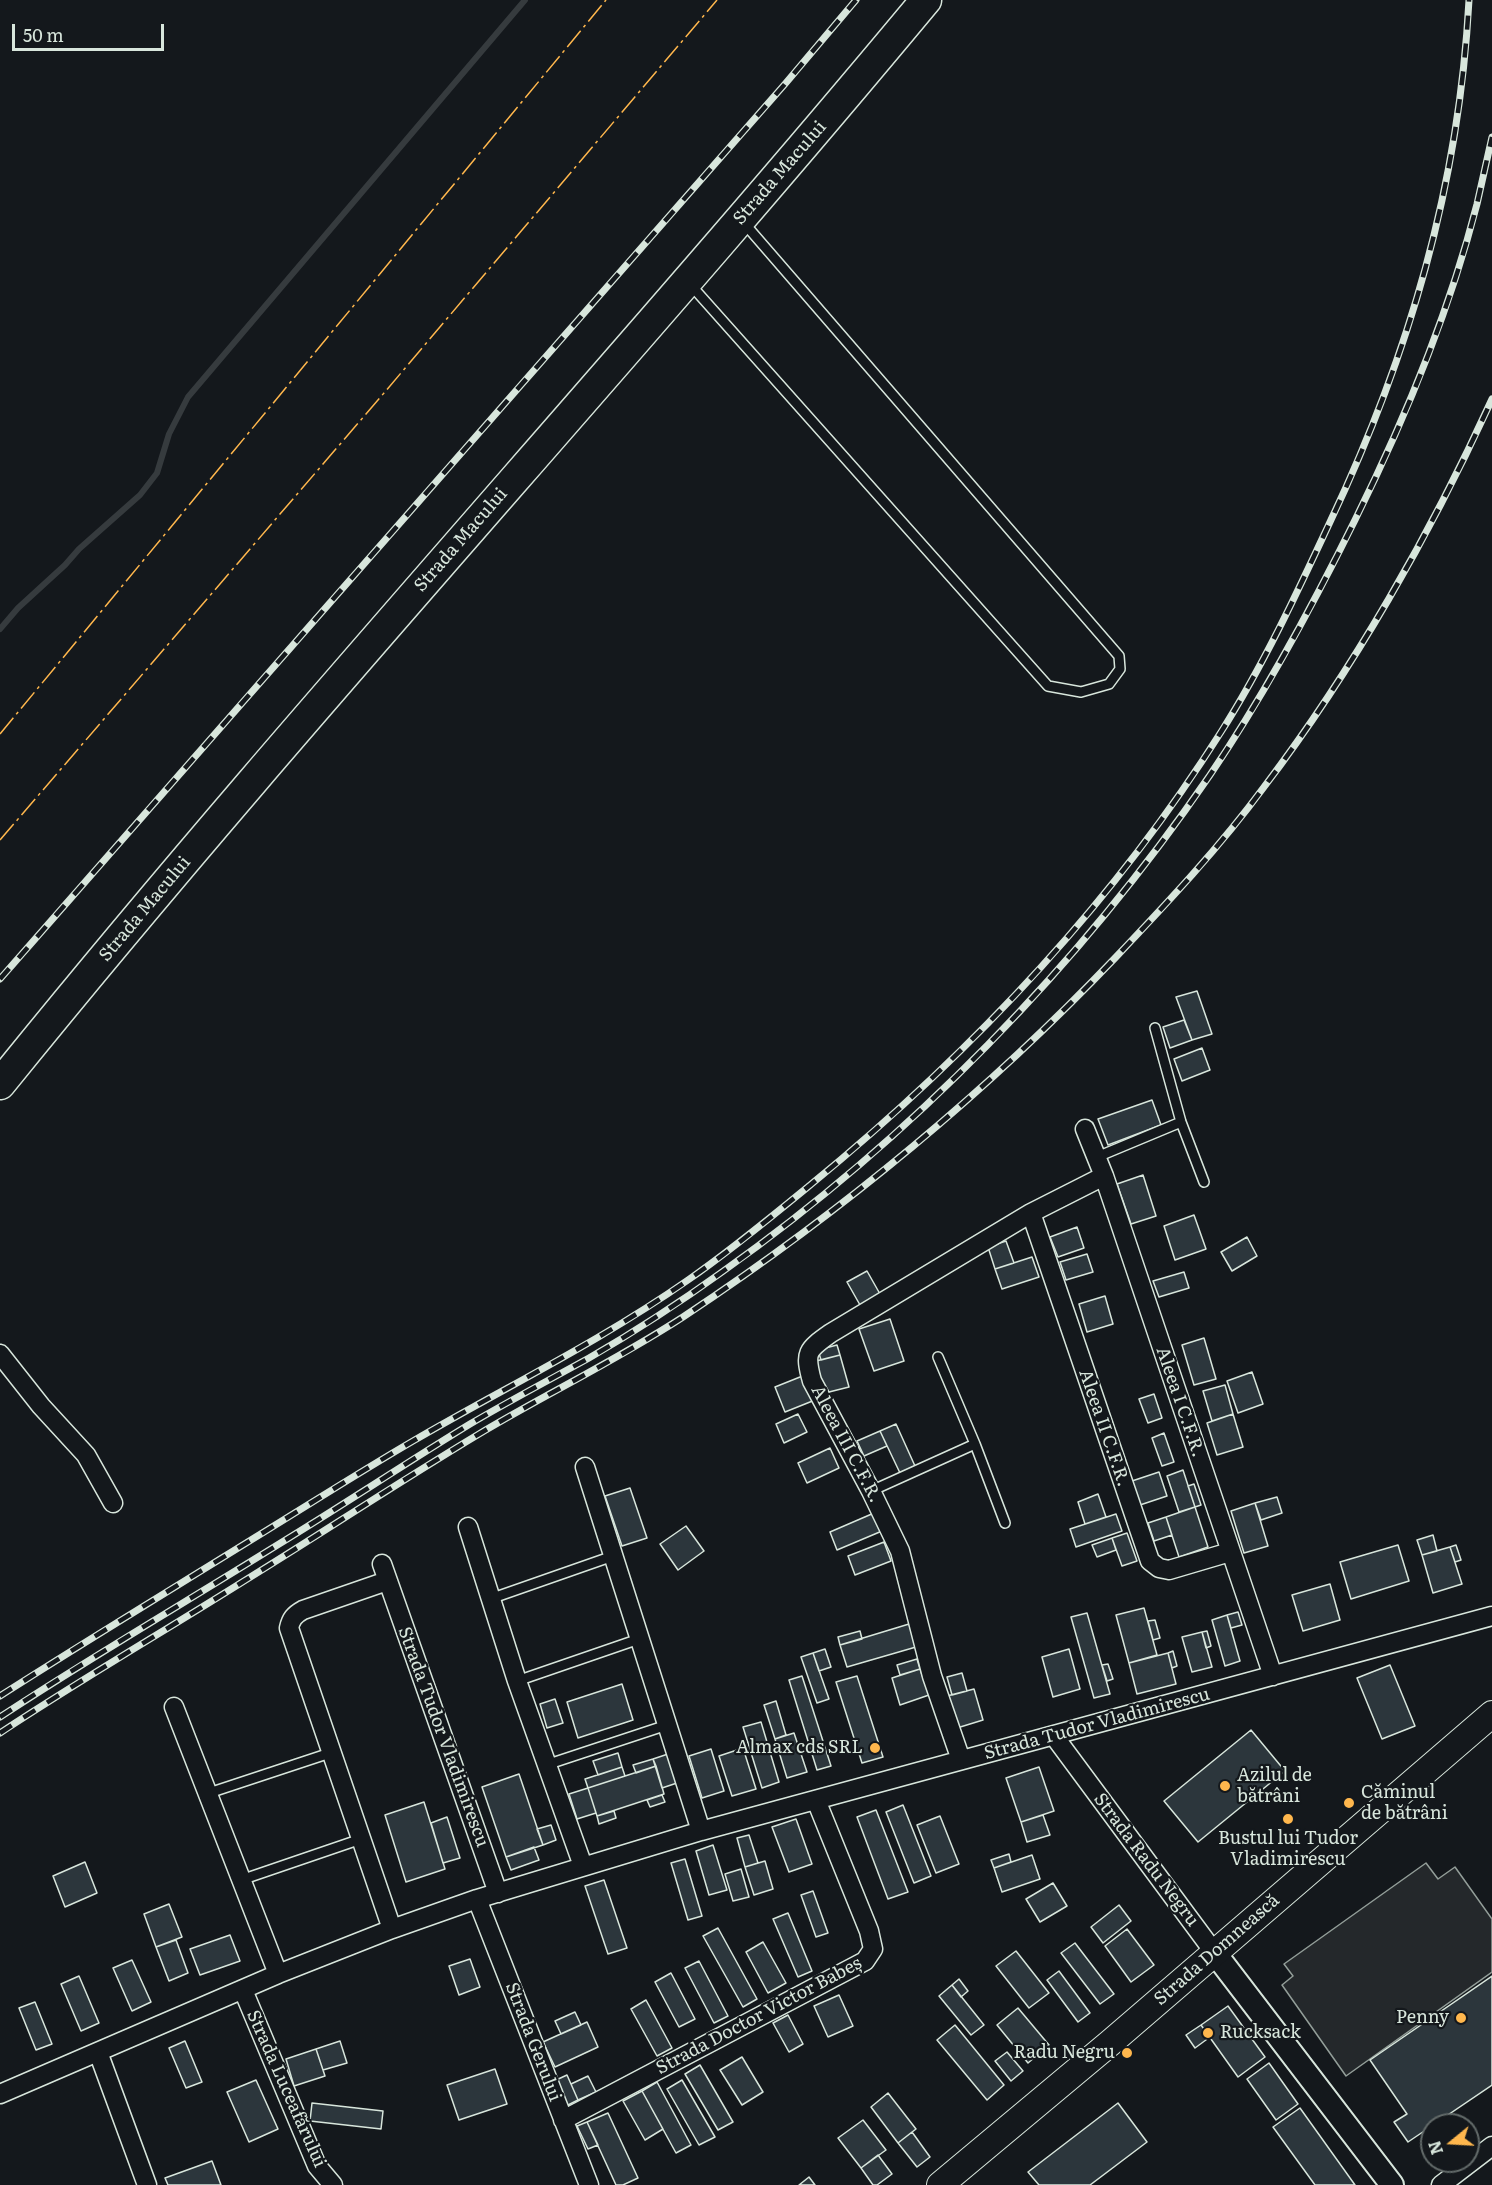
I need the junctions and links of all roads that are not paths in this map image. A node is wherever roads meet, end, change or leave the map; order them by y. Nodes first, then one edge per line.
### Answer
1 (926, 0) edge
2 (740, 219) junction
3 (687, 281) junction
4 (1155, 1028) dead end
5 (0, 1084) edge
6 (1181, 1122) junction
7 (1085, 1129) dead end
8 (1097, 1157) junction
9 (1104, 1176) junction
10 (1204, 1182) dead end
11 (1031, 1213) junction
12 (0, 1353) edge
13 (938, 1357) dead end
14 (975, 1444) junction
15 (585, 1467) dead end
16 (871, 1491) junction
17 (113, 1503) dead end
18 (1005, 1523) dead end
19 (468, 1527) dead end
20 (1230, 1552) junction
21 (613, 1556) junction
22 (490, 1599) junction
23 (1492, 1616) edge
24 (639, 1639) junction
25 (1273, 1677) junction
26 (517, 1681) junction
27 (174, 1707) dead end
28 (1492, 1714) edge
29 (667, 1725) junction
30 (1054, 1736) junction
31 (330, 1753) junction
32 (961, 1760) junction
33 (546, 1765) junction
34 (209, 1793) junction
35 (816, 1800) junction
36 (701, 1831) junction
37 (361, 1839) junction
38 (583, 1866) junction
39 (241, 1880) junction
40 (498, 1893) junction
41 (477, 1899) junction
42 (392, 1929) junction
43 (1215, 1952) junction
44 (278, 1974) junction
45 (243, 1990) junction
46 (98, 2052) junction
47 (0, 2094) edge
48 (563, 2120) junction
49 (1492, 2146) edge
50 (147, 2185) edge
51 (333, 2185) edge
52 (589, 2185) edge
53 (940, 2185) edge
54 (1392, 2185) edge
55 (1441, 2185) edge

1 - 2 highway, Strada Macului
2 - 3 highway, Strada Macului
2 - 3 lane
3 - 5 highway, Strada Macului
4 - 6 lane
6 - 8 lane
6 - 10 lane
7 - 8 street, Aleea I C.F.R.
8 - 9 street, Aleea I C.F.R.
9 - 11 street, Aleea III C.F.R.
9 - 20 street, Aleea I C.F.R.
11 - 16 street, Aleea III C.F.R.
11 - 20 street, Aleea II C.F.R.
12 - 17 street
13 - 14 lane
14 - 16 lane
14 - 18 lane
15 - 21 street
16 - 32 street, Aleea III C.F.R.
19 - 22 street
20 - 25 street, Aleea I C.F.R.
21 - 22 lane
21 - 24 street
22 - 26 street
23 - 25 street, Strada Tudor Vladimirescu
24 - 26 lane
24 - 29 street
25 - 30 street, Strada Tudor Vladimirescu
26 - 33 street
27 - 34 street
28 - 43 main road, Strada Domnească
29 - 33 lane
29 - 36 street
30 - 32 street, Strada Tudor Vladimirescu
30 - 43 street, Strada Radu Negru
31 - 34 lane
31 - 37 street, Strada Tudor Vladimirescu
31 - 40 street, Strada Tudor Vladimirescu
32 - 35 street, Strada Tudor Vladimirescu
33 - 38 street
34 - 39 street
35 - 36 street, Strada Tudor Vladimirescu
35 - 48 street, Strada Doctor Victor Babeș
36 - 38 street, Strada Tudor Vladimirescu
37 - 39 lane
37 - 42 street, Strada Tudor Vladimirescu
38 - 40 street, Strada Tudor Vladimirescu
39 - 44 street
40 - 41 street, Strada Tudor Vladimirescu
41 - 42 street, Strada Tudor Vladimirescu
41 - 48 street, Strada Gerului
42 - 44 street, Strada Tudor Vladimirescu
43 - 53 main road, Strada Domnească
43 - 54 street, Strada Radu Negru
44 - 45 street, Strada Tudor Vladimirescu
45 - 46 street, Strada Tudor Vladimirescu
45 - 51 street, Strada Luceafărului
46 - 47 street, Strada Tudor Vladimirescu
46 - 50 street
48 - 52 street, Strada Gerului
49 - 55 street

